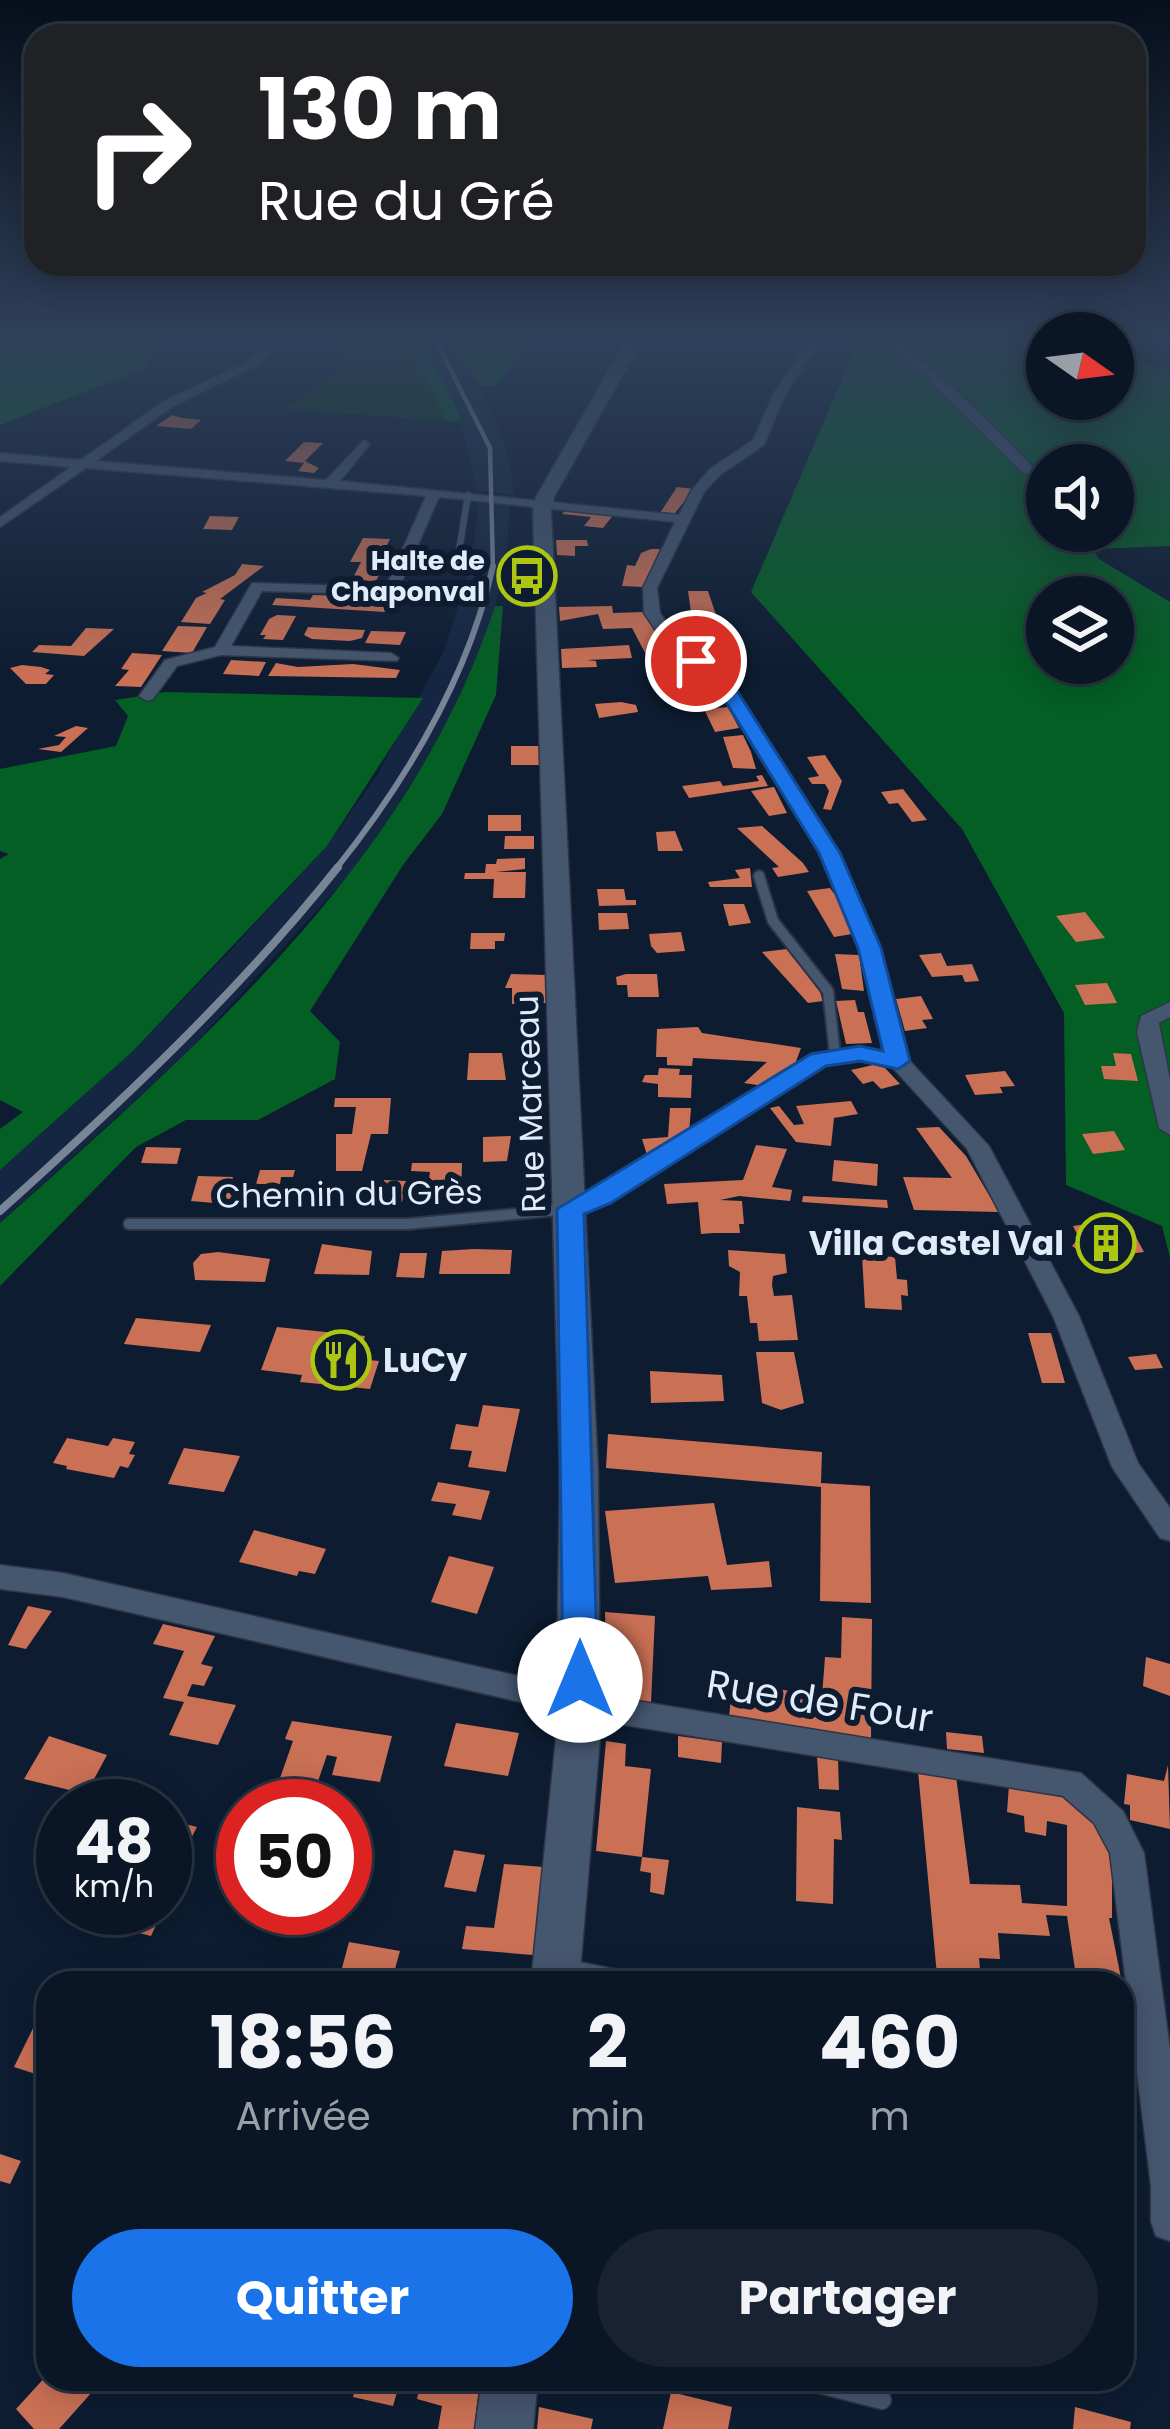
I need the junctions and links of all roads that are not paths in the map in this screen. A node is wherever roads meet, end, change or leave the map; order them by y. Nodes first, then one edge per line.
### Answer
1 (104, 448) edge
2 (360, 448) edge
3 (574, 448) edge
4 (750, 448) edge
5 (0, 457) edge
6 (80, 465) junction
7 (330, 484) junction
8 (434, 493) junction
9 (469, 496) junction
10 (544, 503) junction
11 (682, 519) junction
12 (0, 524) edge
13 (457, 563) dead end
14 (221, 650) junction
15 (391, 658) dead end
16 (148, 696) dead end
17 (759, 876) dead end
18 (1170, 1007) edge
19 (835, 1054) junction
20 (898, 1061) junction
21 (1170, 1127) edge
22 (570, 1209) junction
23 (129, 1224) dead end
24 (1170, 1530) edge
25 (0, 1577) edge
26 (579, 1703) junction
27 (555, 1971) edge
28 (1170, 2174) edge
29 (1169, 2184) edge
30 (1170, 2222) edge
31 (509, 2391) edge
32 (847, 2391) edge
33 (882, 2400) dead end
34 (504, 2429) edge

1 - 6 street
2 - 7 street
3 - 10 main road
4 - 11 street
5 - 6 street
6 - 7 street
6 - 12 street
7 - 8 street
8 - 9 street
8 - 14 street
9 - 10 street
9 - 13 lane
10 - 11 street
10 - 22 main road, Rue Marceau
11 - 20 street
14 - 15 street
14 - 16 street
17 - 19 lane
18 - 21 street
19 - 20 street
19 - 22 street
20 - 24 street
22 - 23 lane, Chemin du Grès
22 - 26 main road, Rue Marceau
25 - 26 street, Rue de Four
26 - 27 main road, Rue Marceau
26 - 29 street, Rue de Four
28 - 29 street
29 - 30 street
31 - 34 main road
32 - 33 lane

